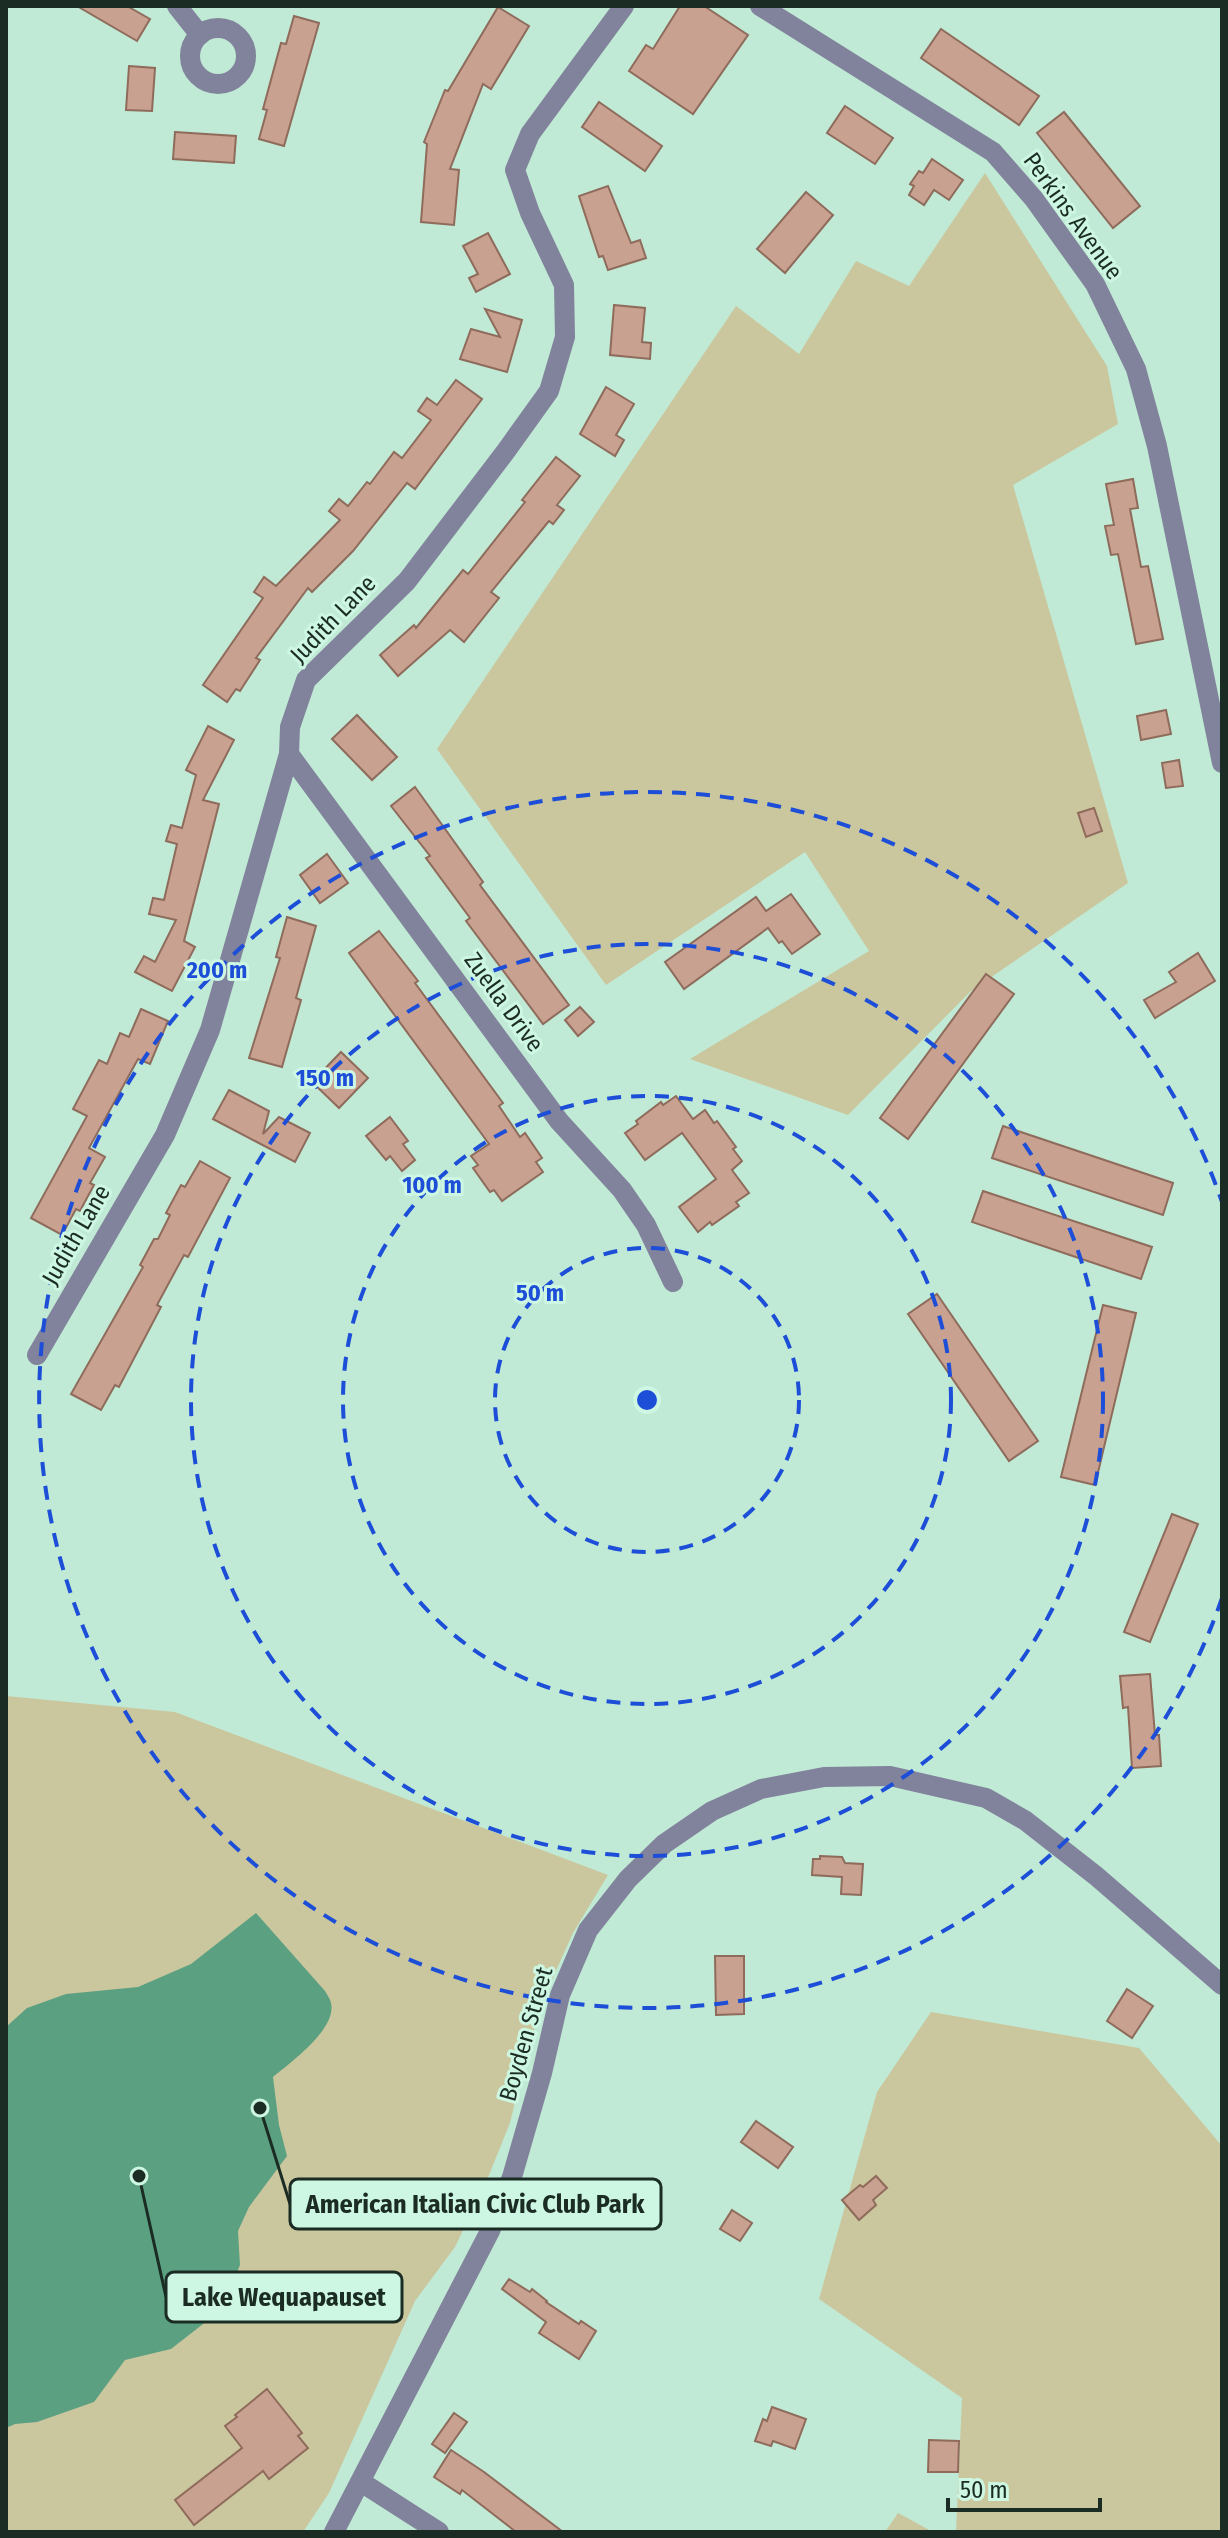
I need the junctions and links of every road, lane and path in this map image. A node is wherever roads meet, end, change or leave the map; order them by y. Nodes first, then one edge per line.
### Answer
1 (177, 6) edge
2 (624, 6) edge
3 (760, 6) edge
4 (200, 35) dead end
5 (289, 754) junction
6 (1222, 763) edge
7 (673, 1282) dead end
8 (37, 1355) dead end
9 (1222, 1985) edge
10 (361, 2482) junction
11 (334, 2532) edge
12 (439, 2532) edge

1 - 4 street
2 - 5 street, Judith Lane
3 - 6 street, Perkins Avenue
5 - 7 street, Zuella Drive
5 - 8 street, Judith Lane
9 - 10 street, Boyden Street
10 - 11 street, Boyden Street
10 - 12 street

